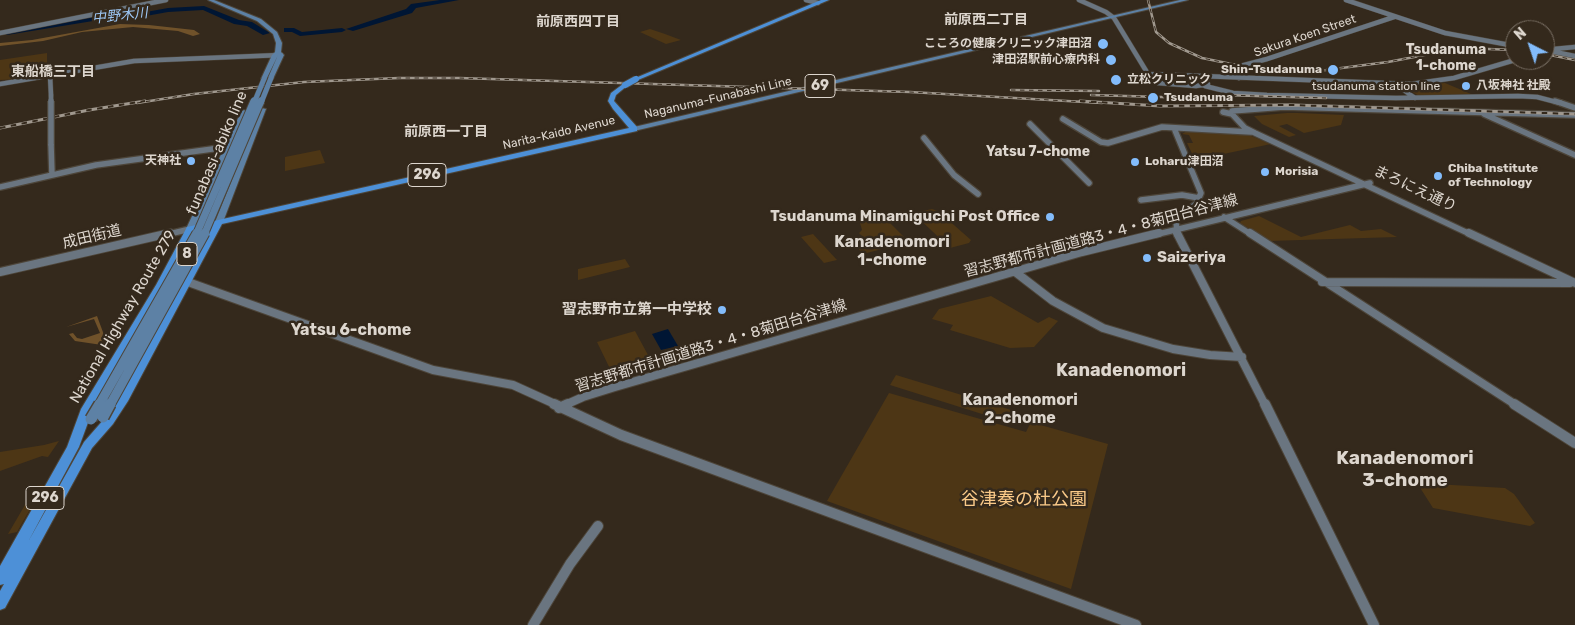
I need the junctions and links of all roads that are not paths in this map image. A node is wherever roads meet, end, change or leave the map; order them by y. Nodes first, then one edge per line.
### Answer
1 (166, 0) edge
2 (210, 0) edge
3 (806, 0) edge
4 (826, 0) edge
5 (1079, 0) edge
6 (1186, 0) edge
7 (1346, 0) edge
8 (818, 3) junction
9 (1394, 17) junction
10 (1114, 18) junction
11 (0, 33) edge
12 (1505, 44) edge
13 (1575, 47) edge
14 (1555, 49) edge
15 (1555, 52) edge
16 (278, 55) junction
17 (1575, 56) edge
18 (1505, 63) edge
19 (50, 75) junction
20 (1150, 76) junction
21 (1204, 76) junction
22 (1239, 78) junction
23 (267, 79) junction
24 (0, 84) edge
25 (1207, 84) junction
26 (1395, 84) junction
27 (1415, 98) junction
28 (1575, 108) edge
29 (1223, 112) dead end
30 (1232, 112) junction
31 (1483, 113) junction
32 (1575, 117) edge
33 (1063, 120) dead end
34 (1030, 124) dead end
35 (1243, 125) junction
36 (1174, 128) junction
37 (634, 129) junction
38 (1255, 133) junction
39 (924, 138) dead end
40 (251, 144) junction
41 (228, 147) junction
42 (1575, 155) edge
43 (52, 175) junction
44 (1089, 183) dead end
45 (1367, 184) junction
46 (0, 187) edge
47 (978, 194) dead end
48 (1199, 198) junction
49 (1141, 200) dead end
50 (1224, 217) junction
51 (219, 222) junction
52 (1176, 228) junction
53 (190, 229) junction
54 (1014, 271) junction
55 (0, 272) edge
56 (188, 282) junction
57 (1322, 282) junction
58 (1575, 282) edge
59 (161, 285) junction
60 (1242, 357) junction
61 (559, 408) junction
62 (1575, 443) edge
63 (88, 445) junction
64 (73, 448) junction
65 (598, 526) dead end
66 (0, 580) edge
67 (0, 604) edge
68 (533, 625) edge
69 (1136, 625) edge
70 (1374, 625) edge

1 - 11 street
2 - 16 main road
3 - 8 street
4 - 8 highway, Narita-Kaido Avenue
5 - 10 street
6 - 10 main road, Naganuma-Funabashi Line / 69
7 - 9 street
8 - 37 highway, Narita-Kaido Avenue, bridge
9 - 12 street
9 - 22 street, Sakura Koen Street
10 - 20 street
10 - 37 main road, Naganuma-Funabashi Line / 69
13 - 14 street
15 - 17 street
16 - 19 street
16 - 23 main road, funabasi-abiko line / 8
18 - 26 street
19 - 24 street
19 - 43 street, bridge
20 - 21 street
20 - 25 street, tsudanuma station line
21 - 22 street
21 - 25 street
22 - 26 street
23 - 40 main road, funabasi-abiko line / 8
23 - 41 main road, funabasi-abiko line / 8
23 - 63 main road, funabasi-abiko line / 8, bridge
23 - 64 main road, funabasi-abiko line / 8, bridge
25 - 27 street, tsudanuma station line
26 - 27 street
27 - 28 street, tsudanuma station line, bridge
29 - 30 street
30 - 31 street
30 - 35 street
31 - 32 street
31 - 32 street
31 - 42 street
33 - 36 street
34 - 44 street
35 - 38 street
35 - 45 street, まろにえ通り
36 - 38 street
36 - 48 street
37 - 51 highway, Narita-Kaido Avenue / 296
38 - 45 street, まろにえ通り
39 - 47 street
40 - 41 street
40 - 51 main road, funabasi-abiko line / 8
41 - 43 street
41 - 53 main road, funabasi-abiko line / 8
43 - 46 street
45 - 50 street, 習志野都市計画道路3・4・8菊田台谷津線
45 - 58 street, まろにえ通り
48 - 49 street
48 - 52 street
50 - 52 street, 習志野都市計画道路3・4・8菊田台谷津線
50 - 57 street
51 - 53 highway, Narita-Kaido Avenue / 296
51 - 56 highway, 296
52 - 54 street, 習志野都市計画道路3・4・8菊田台谷津線
52 - 60 street
53 - 55 street, 成田街道
53 - 59 highway, National Highway Route 279 / 296
54 - 60 street
54 - 61 street, 習志野都市計画道路3・4・8菊田台谷津線
56 - 59 street
56 - 61 street
56 - 63 highway, 296
57 - 58 street
57 - 62 street
59 - 64 highway, National Highway Route 279 / 296
60 - 70 street
61 - 69 street
63 - 67 highway, 296
64 - 66 highway, National Highway Route 279 / 296
65 - 68 street

